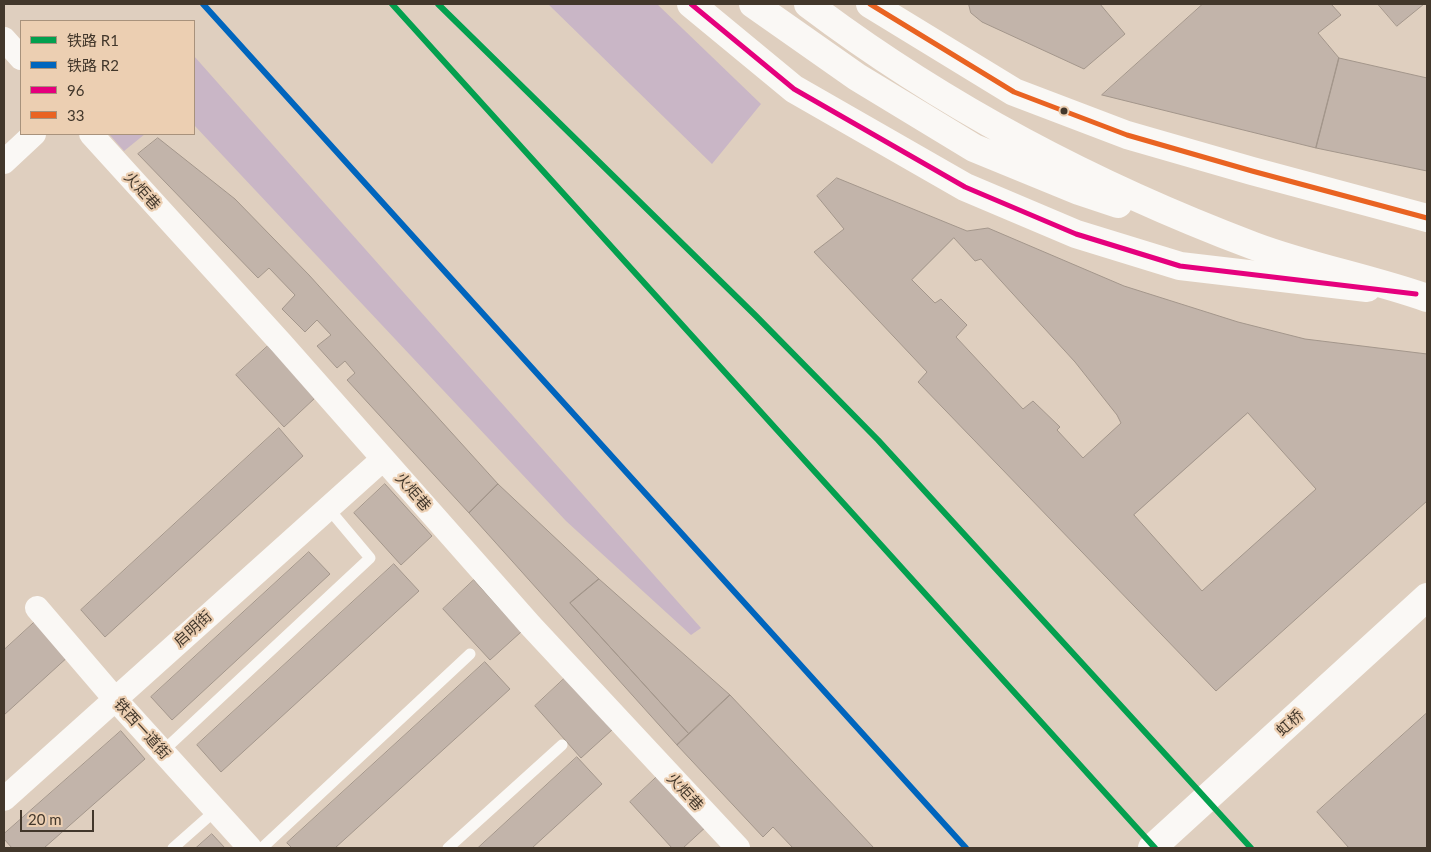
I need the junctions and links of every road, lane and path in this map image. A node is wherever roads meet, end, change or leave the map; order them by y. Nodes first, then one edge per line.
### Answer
1 (691, 4) edge
2 (753, 4) edge
3 (808, 4) edge
4 (870, 4) edge
5 (4, 39) edge
6 (20, 57) edge
7 (33, 135) edge
8 (92, 135) edge
9 (4, 162) edge
10 (1427, 218) edge
11 (1255, 247) junction
12 (1422, 296) edge
13 (383, 459) junction
14 (328, 508) junction
15 (1427, 597) edge
16 (37, 608) dead end
17 (470, 654) dead end
18 (115, 699) junction
19 (562, 745) dead end
20 (163, 751) junction
21 (4, 799) edge
22 (216, 810) junction
23 (173, 848) edge
24 (250, 848) edge
25 (262, 848) edge
26 (448, 848) edge
27 (738, 848) edge
28 (1152, 848) edge

1 - 12 main road
2 - 11 main road
3 - 11 main road
4 - 10 main road
5 - 6 street
7 - 9 street
8 - 13 street, 火炬巷
11 - 12 main road
13 - 14 street, 启明街
13 - 27 street, 火炬巷
14 - 18 street, 启明街
14 - 20 lane
15 - 28 main road, 虹桥
16 - 18 street, 铁西一道街
17 - 25 lane
18 - 20 street, 铁西一道街
18 - 21 street, 启明街
19 - 26 lane
20 - 22 street, 铁西一道街
22 - 23 lane
22 - 24 street, 铁西一道街

